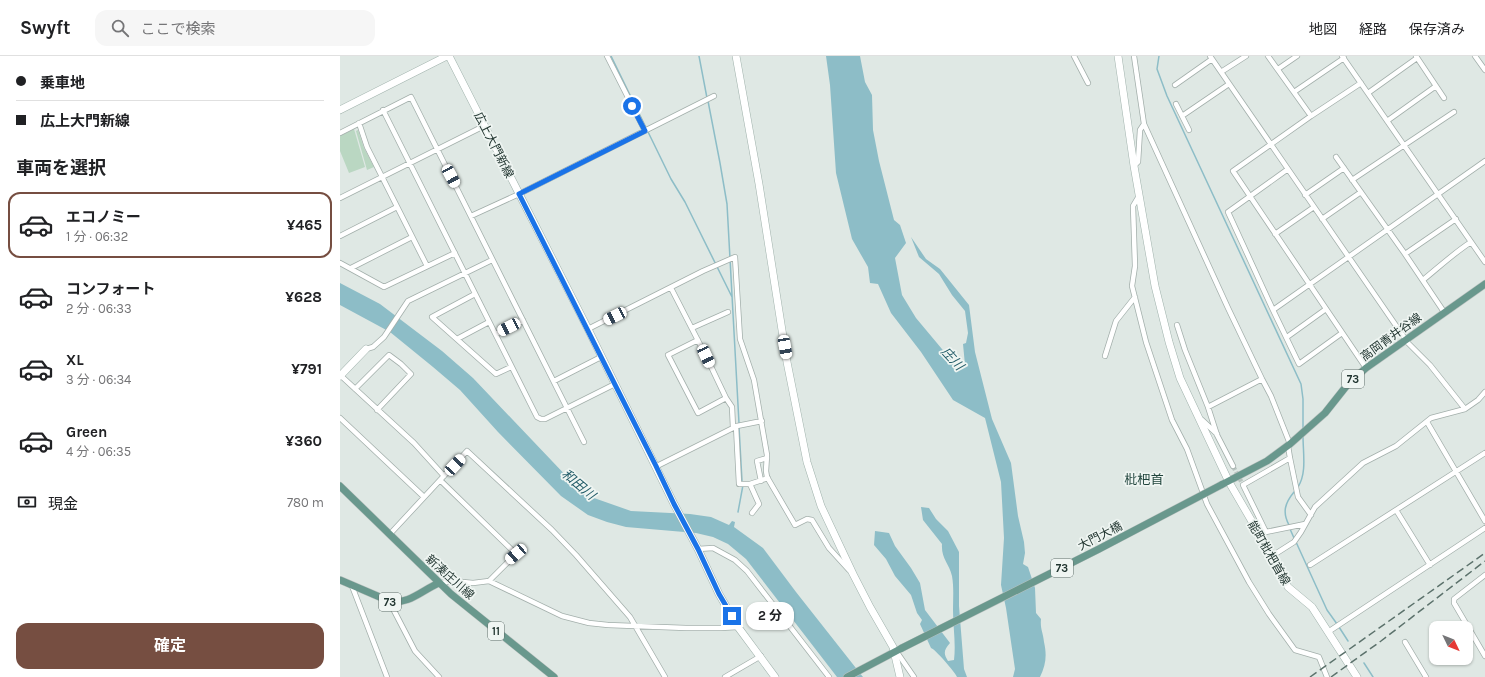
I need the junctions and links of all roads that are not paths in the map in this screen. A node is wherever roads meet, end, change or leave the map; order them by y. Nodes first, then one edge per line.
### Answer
1 (448, 56) edge
2 (607, 56) edge
3 (736, 56) edge
4 (1074, 56) edge
5 (1118, 56) edge
6 (1134, 56) edge
7 (1246, 56) edge
8 (1268, 56) edge
9 (1297, 56) edge
10 (1475, 56) edge
11 (1343, 57) edge
12 (1416, 57) edge
13 (1211, 58) edge
14 (1278, 69) junction
15 (1485, 70) edge
16 (1221, 72) junction
17 (1361, 83) junction
18 (1088, 84) dead end
19 (1230, 84) junction
20 (1175, 85) dead end
21 (1436, 86) junction
22 (1294, 92) junction
23 (1368, 93) junction
24 (714, 96) dead end
25 (1444, 98) dead end
26 (1176, 104) dead end
27 (340, 110) edge
28 (383, 110) junction
29 (1454, 112) dead end
30 (1182, 116) junction
31 (1311, 116) junction
32 (1387, 121) junction
33 (359, 123) junction
34 (1144, 124) junction
35 (484, 126) junction
36 (1189, 130) dead end
37 (645, 131) junction
38 (340, 132) edge
39 (1271, 144) junction
40 (1404, 146) junction
41 (437, 150) junction
42 (1336, 156) dead end
43 (1485, 161) edge
44 (409, 163) junction
45 (1134, 166) junction
46 (1344, 168) junction
47 (1288, 169) junction
48 (382, 177) junction
49 (1352, 180) junction
50 (1361, 192) junction
51 (519, 194) junction
52 (1438, 194) junction
53 (1305, 195) junction
54 (1139, 196) junction
55 (1248, 196) junction
56 (340, 198) edge
57 (397, 207) junction
58 (1314, 207) junction
59 (471, 216) junction
60 (1322, 219) junction
61 (1456, 219) junction
62 (1387, 230) junction
63 (1275, 234) junction
64 (340, 236) edge
65 (412, 237) junction
66 (1471, 242) junction
67 (455, 253) junction
68 (1405, 254) junction
69 (1348, 257) junction
70 (492, 260) junction
71 (1485, 262) edge
72 (340, 263) edge
73 (427, 266) junction
74 (350, 268) junction
75 (465, 274) junction
76 (1423, 280) junction
77 (1309, 284) junction
78 (1485, 284) edge
79 (671, 288) junction
80 (475, 294) junction
81 (1135, 297) junction
82 (1326, 309) junction
83 (1273, 310) junction
84 (728, 312) dead end
85 (1444, 312) junction
86 (523, 320) junction
87 (489, 322) junction
88 (1177, 325) dead end
89 (692, 328) junction
90 (588, 329) junction
91 (1342, 333) junction
92 (496, 334) junction
93 (1287, 337) junction
94 (457, 339) junction
95 (1406, 339) junction
96 (698, 340) junction
97 (366, 349) joint
98 (1106, 356) dead end
99 (602, 358) junction
100 (511, 367) junction
101 (1366, 368) junction
102 (340, 376) edge
103 (1262, 379) junction
104 (554, 381) junction
105 (615, 384) junction
106 (355, 388) junction
107 (1485, 392) edge
108 (726, 398) junction
109 (567, 407) junction
110 (1208, 407) junction
111 (1465, 408) junction
112 (378, 410) junction
113 (1198, 417) junction
114 (340, 418) edge
115 (762, 421) junction
116 (1427, 422) junction
117 (737, 426) junction
118 (1217, 435) junction
119 (584, 442) dead end
120 (1289, 445) junction
121 (1485, 453) edge
122 (767, 458) junction
123 (1290, 458) junction
124 (656, 466) junction
125 (1233, 466) tunnel mouth
126 (1455, 472) junction
127 (442, 478) junction
128 (768, 478) junction
129 (761, 481) junction
130 (1229, 482) junction
131 (750, 484) junction
132 (1221, 485) joint
133 (340, 486) edge
134 (424, 497) junction
135 (1396, 510) junction
136 (752, 513) dead end
137 (1310, 515) junction
138 (1485, 521) edge
139 (1305, 524) junction
140 (1485, 528) edge
141 (390, 534) junction
142 (697, 546) junction
143 (1272, 556) junction
144 (1310, 565) dead end
145 (1430, 565) junction
146 (853, 574) junction
147 (1485, 575) edge
148 (340, 580) edge
149 (489, 581) junction
150 (439, 583) junction
151 (352, 586) junction
152 (389, 601) junction
153 (636, 626) junction
154 (738, 627) junction
155 (1328, 632) junction
156 (1405, 642) dead end
157 (897, 650) junction
158 (761, 656) junction
159 (1485, 656) edge
160 (387, 677) edge
161 (439, 677) edge
162 (554, 677) edge
163 (665, 677) edge
164 (725, 677) edge
165 (775, 677) edge
166 (829, 677) edge
167 (848, 677) edge
168 (900, 677) edge
169 (914, 677) edge
170 (1328, 677) edge
171 (1357, 677) edge
172 (1426, 677) edge

1 - 27 street
1 - 35 street, 広上大門新線
2 - 37 street
3 - 146 street
4 - 18 street
5 - 45 street, 能町枇杷首線
6 - 34 street
7 - 16 street
8 - 14 street
9 - 14 street
10 - 15 street
11 - 17 street
11 - 22 street
12 - 21 street
12 - 23 street
13 - 16 street
13 - 20 street
14 - 22 street
16 - 19 street
17 - 23 street
17 - 31 street
19 - 30 street
19 - 39 street
21 - 25 street
21 - 32 street
22 - 31 street
23 - 32 street
24 - 37 street
26 - 30 street
28 - 33 street
28 - 41 street
28 - 44 street
29 - 40 street
30 - 36 street
31 - 39 street
32 - 40 street
33 - 38 street
33 - 48 street
34 - 45 street
34 - 103 street
35 - 41 street
35 - 51 street, 広上大門新線
37 - 51 street
39 - 47 street
39 - 55 street
40 - 49 street
40 - 52 street
41 - 44 street
41 - 59 street
42 - 46 street
43 - 52 street
44 - 48 street
44 - 67 street
45 - 54 street, 能町枇杷首線
46 - 49 street
46 - 53 street
47 - 53 street
47 - 55 street
48 - 56 street
48 - 57 street
49 - 50 street
50 - 60 street
50 - 62 street
51 - 59 street
51 - 90 street, 広上大門新線
52 - 61 street
52 - 62 street
53 - 58 street
54 - 81 street
54 - 113 street, 能町枇杷首線
55 - 63 street
55 - 83 street
57 - 64 street
57 - 65 street
58 - 60 street
58 - 63 street
59 - 70 street
60 - 69 street
61 - 66 street
61 - 68 street
62 - 68 street
62 - 69 street
63 - 77 street
65 - 73 street
65 - 74 street
66 - 71 street
66 - 76 street
67 - 73 street
67 - 75 street
68 - 76 street
69 - 77 street
69 - 95 street
70 - 75 street
70 - 86 street
72 - 74 street
73 - 74 street
75 - 80 street
75 - 97 street
76 - 85 street
77 - 82 street
77 - 83 street
78 - 85 main road, 高岡青井谷線 / 73
79 - 89 street
79 - 90 street
79 - 115 street
80 - 87 street
80 - 94 street
81 - 98 street
81 - 170 street
82 - 91 street
82 - 93 street
83 - 93 street
84 - 89 street
85 - 95 main road, 高岡青井谷線 / 73
86 - 92 street
86 - 104 street
87 - 92 street
87 - 94 street
88 - 110 street
89 - 96 street
90 - 99 street, 広上大門新線
91 - 93 street
91 - 101 street
92 - 100 street
94 - 100 street
95 - 101 main road, 高岡青井谷線 / 73
95 - 111 street
96 - 108 street
96 - 108 street
97 - 102 street
99 - 104 street
99 - 105 street, 広上大門新線
100 - 109 street
101 - 120 main road, 高岡青井谷線 / 73
102 - 106 street
103 - 110 street
103 - 120 street
104 - 109 street
105 - 109 street
105 - 124 street, 広上大門新線
106 - 112 street
106 - 112 street
107 - 111 street
108 - 117 street
109 - 119 street
110 - 118 street
111 - 116 street
112 - 127 street
113 - 118 street
113 - 130 street, 能町枇杷首線
114 - 134 street
115 - 117 street
115 - 122 street
116 - 126 street
116 - 137 street
117 - 124 street
117 - 131 street
118 - 125 street
120 - 123 street
120 - 130 main road, 高岡青井谷線 / 73
121 - 126 street
122 - 128 street
122 - 129 street
123 - 137 street
123 - 139 street
124 - 142 street, 広上大門新線
126 - 135 street
126 - 138 street
127 - 134 street
127 - 149 street
127 - 153 street
128 - 129 street
128 - 146 street
129 - 131 street
130 - 132 main road, 高岡青井谷線 / 73
130 - 143 street, 能町枇杷首線
131 - 136 street
132 - 157 main road, 大門大橋 / 73, bridge
133 - 141 main road, 新湊庄川線 / 11
134 - 141 street
135 - 144 street
135 - 145 street
137 - 139 street
139 - 143 street
140 - 145 street
141 - 150 main road, 新湊庄川線 / 11
142 - 154 street, 広上大門新線
142 - 166 street
143 - 155 street, 能町枇杷首線
145 - 155 street
146 - 157 street
147 - 159 street
148 - 151 main road, 73
149 - 150 street
149 - 153 street
150 - 152 main road, 73
150 - 162 main road, 新湊庄川線 / 11
151 - 152 main road, 73
151 - 160 street
152 - 161 street
153 - 154 street
153 - 163 street
154 - 158 street, 広上大門新線
155 - 171 street, 能町枇杷首線
156 - 172 street
157 - 167 main road, 73
157 - 168 street
157 - 169 street
158 - 164 street
158 - 165 street, 広上大門新線

